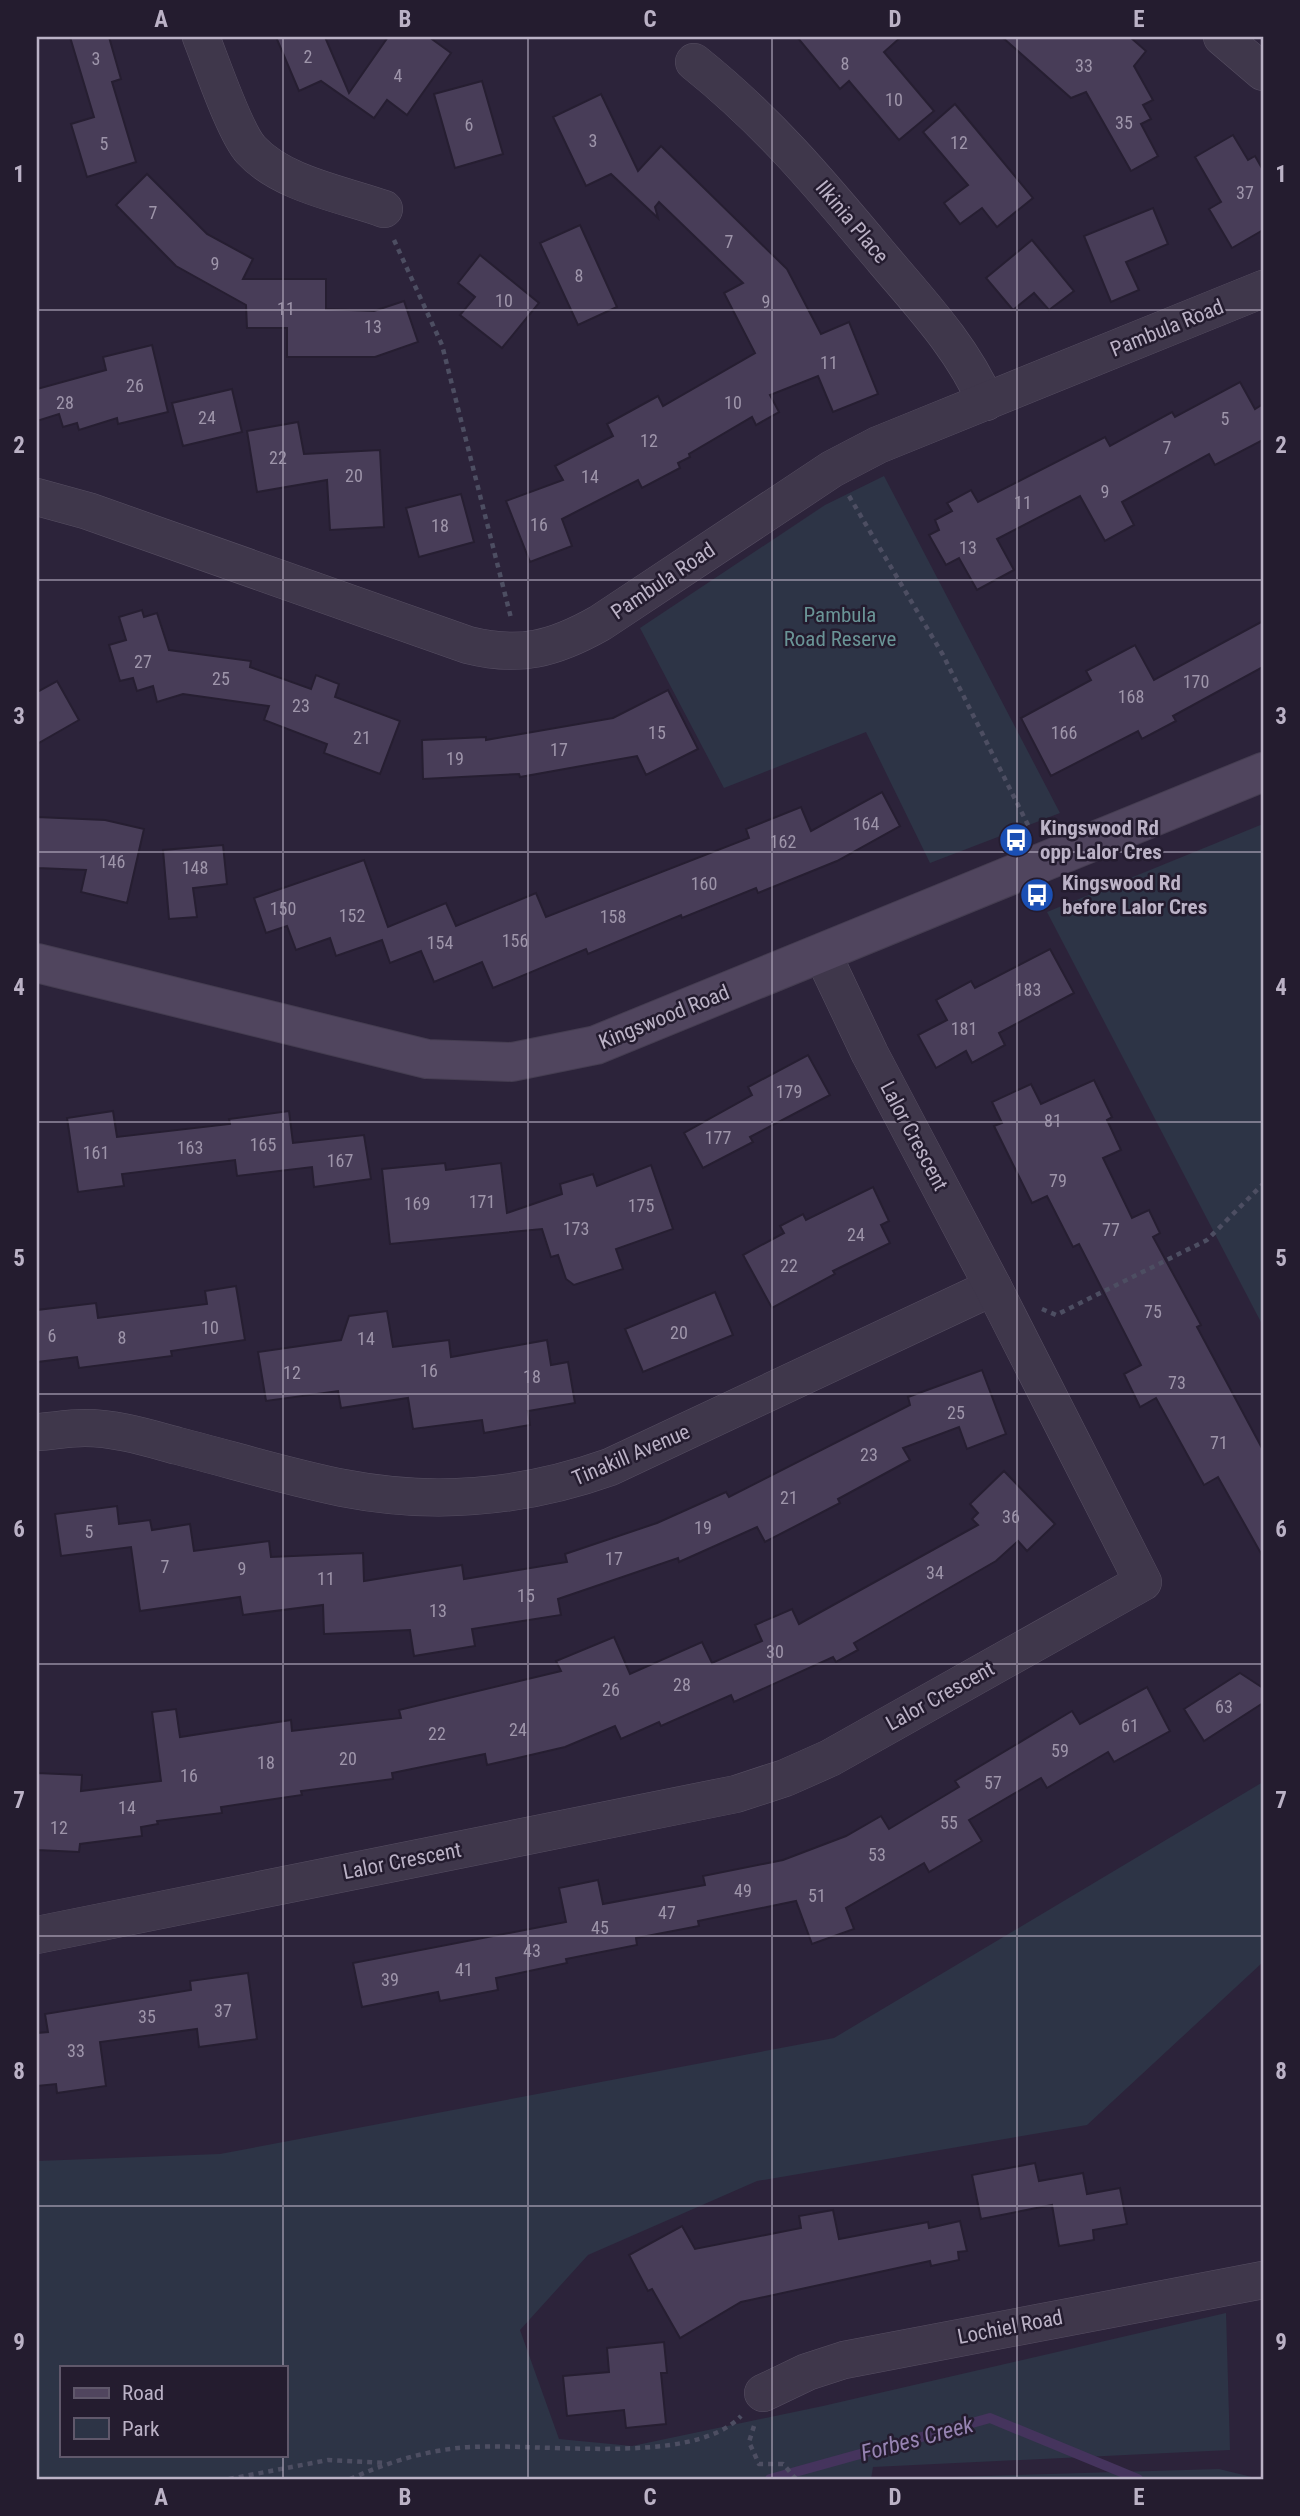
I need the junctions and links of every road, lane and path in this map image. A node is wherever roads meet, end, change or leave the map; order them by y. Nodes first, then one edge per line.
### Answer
1 (201, 37) edge
2 (1222, 37) edge
3 (694, 62) dead end
4 (1263, 70) edge
5 (384, 209) joint
6 (1263, 289) edge
7 (986, 401) junction
8 (832, 469) junction
9 (37, 497) edge
10 (520, 653) junction
11 (1263, 772) edge
12 (1045, 862) junction
13 (822, 953) junction
14 (37, 963) edge
15 (1263, 1184) edge
16 (993, 1287) junction
17 (37, 1432) edge
18 (37, 1935) edge
19 (1263, 2280) edge
20 (763, 2393) joint
21 (749, 2442) dead end
22 (386, 2463) junction
23 (229, 2479) edge
24 (350, 2479) edge
25 (796, 2479) edge

1 - 5 street
2 - 4 street
3 - 7 street, Ilkinia Place
5 - 10 path
6 - 7 street, Pambula Road
7 - 8 street, Pambula Road
8 - 10 street, Pambula Road
8 - 12 path
9 - 10 street, Pambula Road
11 - 12 street, Kingswood Road
12 - 13 street, Kingswood Road
13 - 14 street, Kingswood Road
13 - 16 street, Lalor Crescent
15 - 16 path
16 - 17 street, Tinakill Avenue
16 - 18 street, Lalor Crescent
19 - 20 street, Lochiel Road
20 - 22 path
21 - 25 path
22 - 23 path
22 - 24 path

